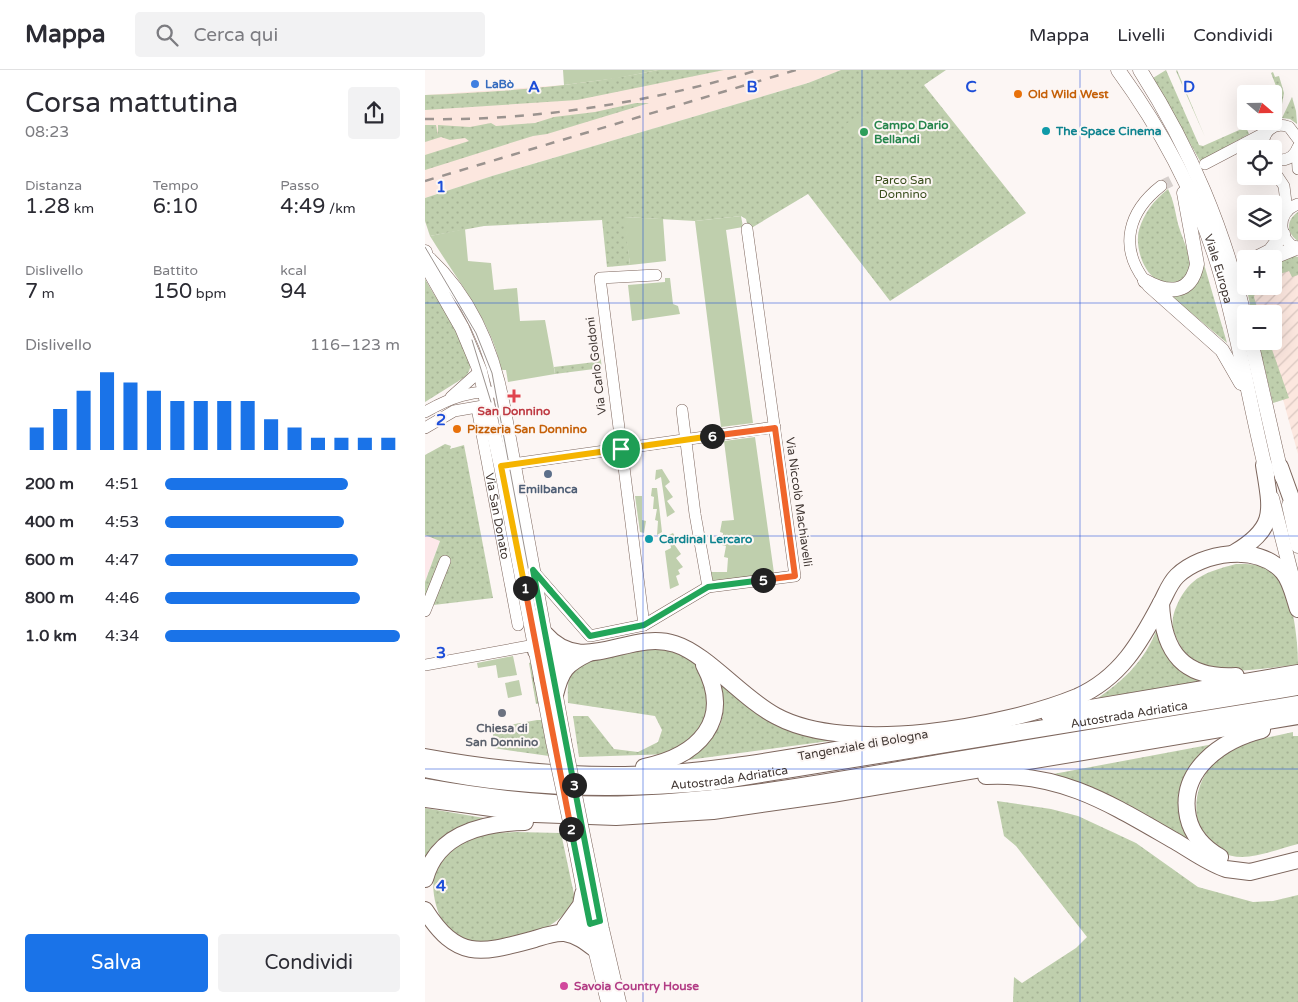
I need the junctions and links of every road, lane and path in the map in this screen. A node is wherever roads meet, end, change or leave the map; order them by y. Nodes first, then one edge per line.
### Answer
1 (1118, 70) edge
2 (1140, 70) edge
3 (1266, 132) junction
4 (1297, 139) edge
5 (1264, 140) edge
6 (1237, 155) edge
7 (1223, 156) junction
8 (1282, 160) edge
9 (1175, 161) junction
10 (1205, 164) dead end
11 (1298, 169) edge
12 (1282, 185) edge
13 (1161, 186) tunnel mouth
14 (1298, 204) edge
15 (1287, 211) junction
16 (747, 229) dead end
17 (1283, 234) junction
18 (1297, 249) edge
19 (1227, 250) junction
20 (1270, 250) edge
21 (1282, 254) edge
22 (1237, 255) edge
23 (426, 257) edge
24 (656, 275) dead end
25 (1145, 280) junction
26 (1242, 305) edge
27 (1253, 350) edge
28 (480, 372) junction
29 (485, 391) junction
30 (501, 394) junction
31 (451, 397) junction
32 (1251, 406) junction
33 (483, 407) junction
34 (682, 410) dead end
35 (425, 412) edge
36 (425, 428) edge
37 (775, 428) junction
38 (686, 439) junction
39 (621, 449) junction
40 (507, 465) junction
41 (1272, 466) junction
42 (1298, 517) edge
43 (1298, 546) edge
44 (1234, 553) junction
45 (445, 561) dead end
46 (533, 570) junction
47 (708, 587) junction
48 (1298, 602) edge
49 (1161, 603) junction
50 (1298, 609) edge
51 (425, 611) edge
52 (518, 625) dead end
53 (644, 625) junction
54 (539, 643) junction
55 (572, 657) junction
56 (702, 660) junction
57 (549, 662) junction
58 (425, 665) edge
59 (1298, 673) edge
60 (542, 679) junction
61 (1298, 687) edge
62 (555, 695) junction
63 (1298, 704) edge
64 (1298, 716) edge
65 (1298, 720) edge
66 (957, 729) junction
67 (559, 741) junction
68 (425, 756) edge
69 (425, 770) edge
70 (541, 772) junction
71 (894, 784) junction
72 (425, 787) edge
73 (425, 800) edge
74 (616, 817) junction
75 (581, 850) junction
76 (1298, 851) edge
77 (1298, 860) edge
78 (425, 879) edge
79 (583, 894) junction
80 (426, 909) edge
81 (595, 922) junction
82 (563, 931) junction
83 (595, 949) junction
84 (608, 1002) edge
85 (619, 1002) edge

1 - 9 main road, Viale Europa
2 - 19 main road, Viale Europa
3 - 4 street
3 - 5 street
3 - 7 street
4 - 8 street
4 - 11 street
6 - 7 street
7 - 10 street
9 - 25 main road
9 - 32 main road, Viale Europa
12 - 15 street
13 - 25 street
14 - 15 street
15 - 17 street
16 - 37 street, Via Niccolò Machiavelli
17 - 18 street
17 - 20 main road
18 - 21 main road
19 - 22 main road
19 - 26 main road, Viale Europa
23 - 28 main road, Via San Donato
23 - 30 main road, Via San Donato
24 - 39 street, Via Carlo Goldoni
25 - 32 main road
27 - 41 main road, Viale Europa
28 - 29 main road, Via San Donato
28 - 31 street
29 - 30 street
29 - 31 street
29 - 33 main road, Via San Donato
30 - 33 street
30 - 40 main road, Via San Donato
31 - 35 street
32 - 41 main road, Viale Europa
33 - 36 street
33 - 40 main road, Via San Donato
33 - 52 street, Via San Donato
34 - 38 street
37 - 38 street, Via Niccolò Machiavelli
37 - 47 street, Via Niccolò Machiavelli
38 - 39 street, Via Niccolò Machiavelli
38 - 47 street
39 - 40 street, Via Niccolò Machiavelli
39 - 53 street, Via Carlo Goldoni
40 - 46 main road, Via San Donato
40 - 54 main road, Via San Donato
41 - 42 highway
41 - 43 main road, Viale Europa
41 - 44 highway
41 - 48 main road, Viale Europa
44 - 49 highway
44 - 50 highway
45 - 51 street
46 - 53 street, Via Niccolò Machiavelli
46 - 54 main road, Via San Donato
47 - 53 street, Via Niccolò Machiavelli
49 - 59 highway
49 - 66 highway
54 - 55 highway
54 - 57 highway
54 - 58 street
54 - 60 main road, Via San Donato
55 - 56 highway
55 - 57 highway
55 - 62 highway
56 - 66 highway
56 - 70 highway
57 - 60 highway
57 - 62 main road, Via San Donato
59 - 66 highway, Tangenziale di Bologna
60 - 67 main road, Via San Donato
61 - 69 highway, Autostrada Adriatica
62 - 67 main road, Via San Donato
63 - 72 highway, Autostrada Adriatica
64 - 71 highway
65 - 76 highway
66 - 70 highway, Tangenziale di Bologna
67 - 75 main road, Via San Donato, bridge
68 - 70 highway, Tangenziale di Bologna
71 - 74 highway
71 - 77 highway
73 - 74 highway
74 - 78 highway
75 - 79 main road, Via San Donato
75 - 81 main road, Via San Donato
79 - 81 main road, Via San Donato
79 - 82 highway
80 - 82 highway
81 - 82 highway
81 - 83 main road, Via San Donato
81 - 85 main road, Via San Donato
82 - 83 highway
83 - 84 main road, Via San Donato

